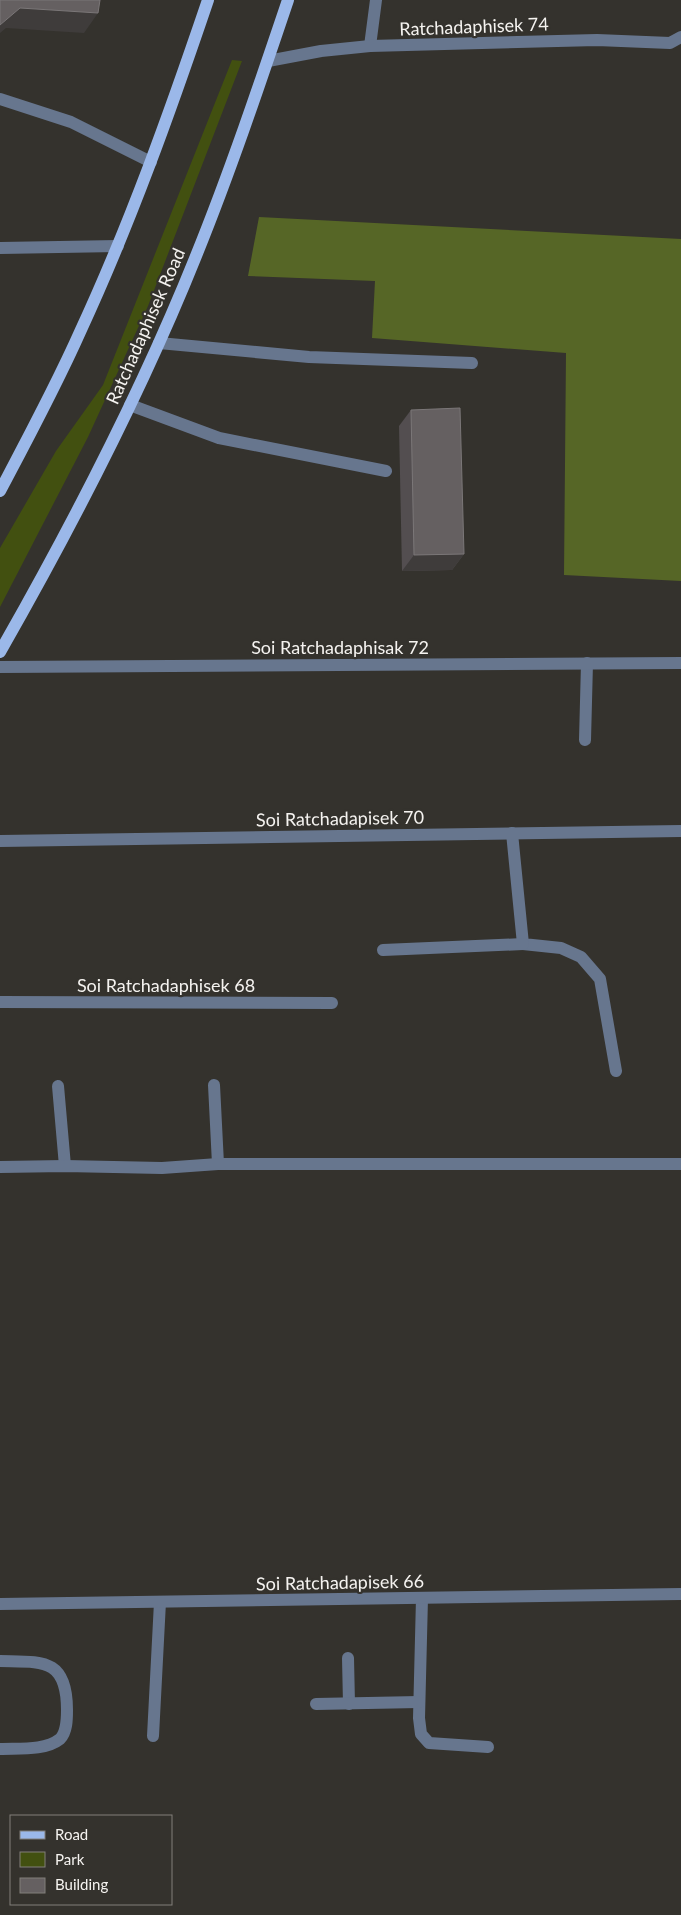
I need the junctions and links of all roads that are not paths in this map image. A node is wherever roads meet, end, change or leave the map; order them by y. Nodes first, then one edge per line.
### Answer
1 (208, 0) edge
2 (288, 0) edge
3 (376, 0) edge
4 (681, 36) edge
5 (370, 46) junction
6 (268, 61) junction
7 (0, 99) edge
8 (151, 162) junction
9 (118, 246) junction
10 (0, 248) edge
11 (158, 343) junction
12 (472, 363) dead end
13 (130, 405) junction
14 (386, 471) dead end
15 (0, 491) edge
16 (0, 652) edge
17 (587, 663) junction
18 (681, 663) edge
19 (0, 667) edge
20 (584, 740) dead end
21 (681, 831) edge
22 (512, 833) junction
23 (0, 841) edge
24 (523, 944) junction
25 (383, 950) dead end
26 (0, 1002) edge
27 (332, 1004) dead end
28 (616, 1070) dead end
29 (214, 1085) dead end
30 (58, 1086) dead end
31 (218, 1164) junction
32 (681, 1164) edge
33 (65, 1166) junction
34 (0, 1167) edge
35 (681, 1594) edge
36 (422, 1598) junction
37 (160, 1602) junction
38 (0, 1604) edge
39 (348, 1658) dead end
40 (0, 1662) edge
41 (419, 1702) junction
42 (316, 1704) dead end
43 (349, 1704) junction
44 (153, 1736) dead end
45 (488, 1747) dead end
46 (0, 1749) edge

1 - 8 main road
2 - 6 main road, Ratchadaphisek Road
3 - 5 street
4 - 5 street, Ratchadaphisek 74
5 - 6 street, Ratchadaphisek 74
6 - 11 main road, Ratchadaphisek Road
7 - 8 street
8 - 9 main road
9 - 10 street
9 - 15 main road
11 - 12 street
11 - 13 main road, Ratchadaphisek Road
13 - 14 street
13 - 16 main road, Ratchadaphisek Road
17 - 18 street, Soi Ratchadaphisak 72
17 - 19 street, Soi Ratchadaphisak 72
17 - 20 street
21 - 22 street, Soi Ratchadapisek 70
22 - 23 street, Soi Ratchadapisek 70
22 - 24 street
24 - 25 street
24 - 28 street
26 - 27 street, Soi Ratchadaphisek 68
29 - 31 street
30 - 33 street
31 - 32 street
31 - 33 street
33 - 34 street
35 - 36 street, Soi Ratchadapisek 66
36 - 37 street, Soi Ratchadapisek 66
36 - 41 street
37 - 38 street, Soi Ratchadapisek 66
37 - 44 street
39 - 43 street
40 - 46 street
41 - 43 street
41 - 45 street
42 - 43 street

